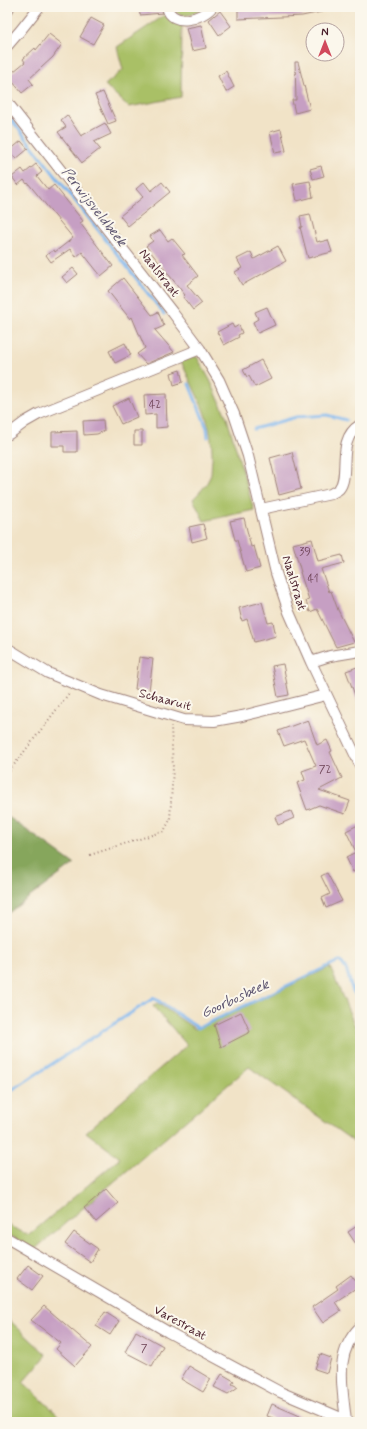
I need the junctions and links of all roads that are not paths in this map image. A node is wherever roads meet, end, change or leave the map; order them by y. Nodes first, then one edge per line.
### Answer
1 (39, 7) edge
2 (167, 7) edge
3 (212, 7) edge
4 (7, 46) edge
5 (7, 102) edge
6 (200, 349) junction
7 (360, 425) edge
8 (9, 434) dead end
9 (261, 509) junction
10 (7, 648) edge
11 (360, 651) edge
12 (311, 662) junction
13 (326, 695) junction
14 (360, 765) edge
15 (7, 1238) edge
16 (360, 1327) edge
17 (346, 1421) edge

1 - 4 street
2 - 3 street
5 - 6 street, Naalstraat
6 - 8 street
6 - 9 street, Naalstraat
7 - 9 street
9 - 12 street, Naalstraat
10 - 13 street, Schaaruit
11 - 12 street
12 - 13 street, Naalstraat
13 - 14 street, Naalstraat
15 - 17 street, Varestraat
16 - 17 street

